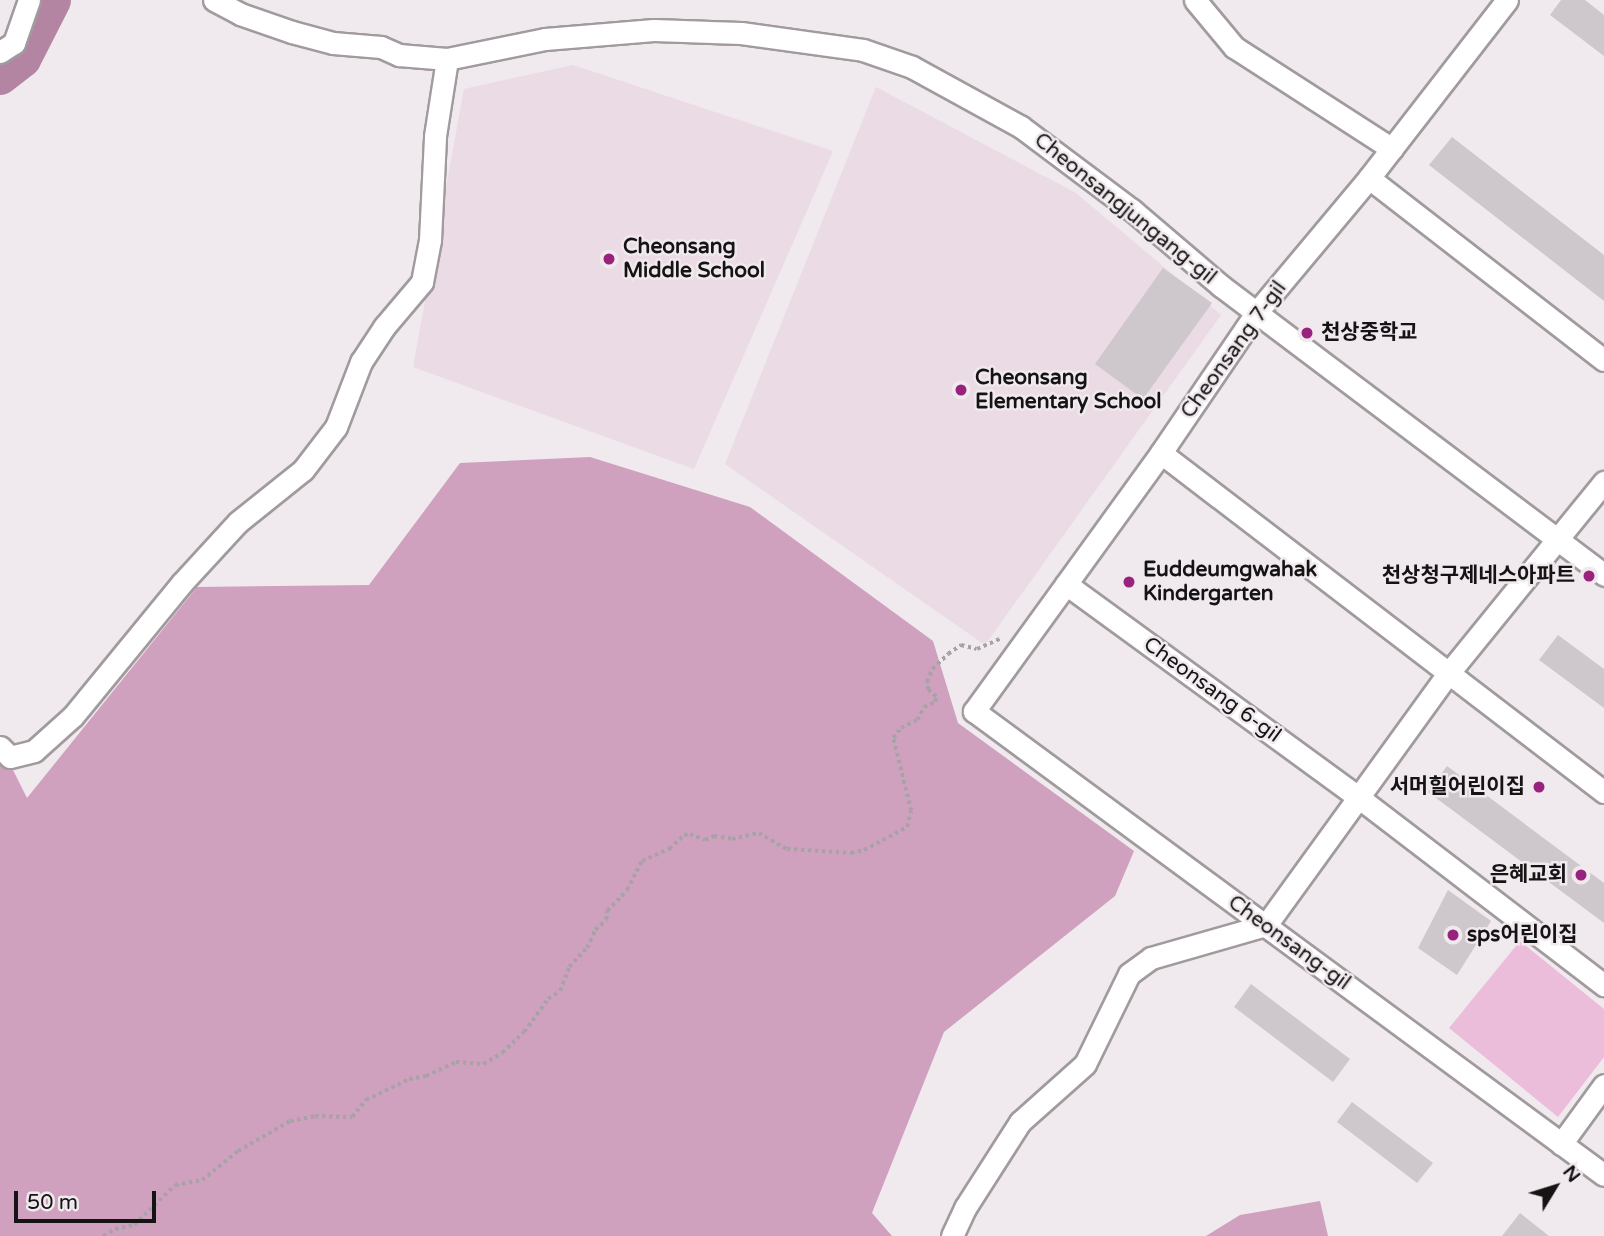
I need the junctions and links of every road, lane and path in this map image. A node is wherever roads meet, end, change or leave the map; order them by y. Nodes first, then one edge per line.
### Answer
1 (29, 0) edge
2 (214, 0) edge
3 (1195, 0) edge
4 (1507, 0) edge
5 (0, 52) edge
6 (447, 59) junction
7 (1391, 149) junction
8 (1369, 178) junction
9 (1256, 313) junction
10 (1604, 360) edge
11 (1161, 453) junction
12 (1604, 482) edge
13 (1558, 540) junction
14 (1604, 575) edge
15 (1066, 584) junction
16 (1003, 638) dead end
17 (1447, 675) junction
18 (974, 711) joint
19 (0, 747) edge
20 (1604, 792) edge
21 (1358, 797) junction
22 (1266, 925) junction
23 (1604, 985) edge
24 (1604, 1085) edge
25 (1561, 1144) junction
26 (1604, 1175) edge
27 (103, 1236) edge
28 (952, 1236) edge

1 - 5 street
2 - 6 street, Cheonsangjungang-gil
3 - 7 street
4 - 7 street, Cheonsang 7-gil
6 - 9 street, Cheonsangjungang-gil
6 - 19 street
7 - 8 street, Cheonsang 7-gil
8 - 9 street, Cheonsang 7-gil
8 - 10 street
9 - 11 street, Cheonsang 7-gil
9 - 13 street, Cheonsangjungang-gil
11 - 15 street, Cheonsang 7-gil
11 - 17 street
12 - 13 street
13 - 14 street, Cheonsangjungang-gil
13 - 17 street
15 - 18 street, Cheonsang 7-gil
15 - 21 street, Cheonsang 6-gil
16 - 27 path
17 - 20 street
17 - 21 street
18 - 22 street, Cheonsang-gil
21 - 22 street
21 - 23 street, Cheonsang 6-gil
22 - 25 street, Cheonsang-gil
22 - 28 street
24 - 25 street
25 - 26 street, Cheonsang-gil

